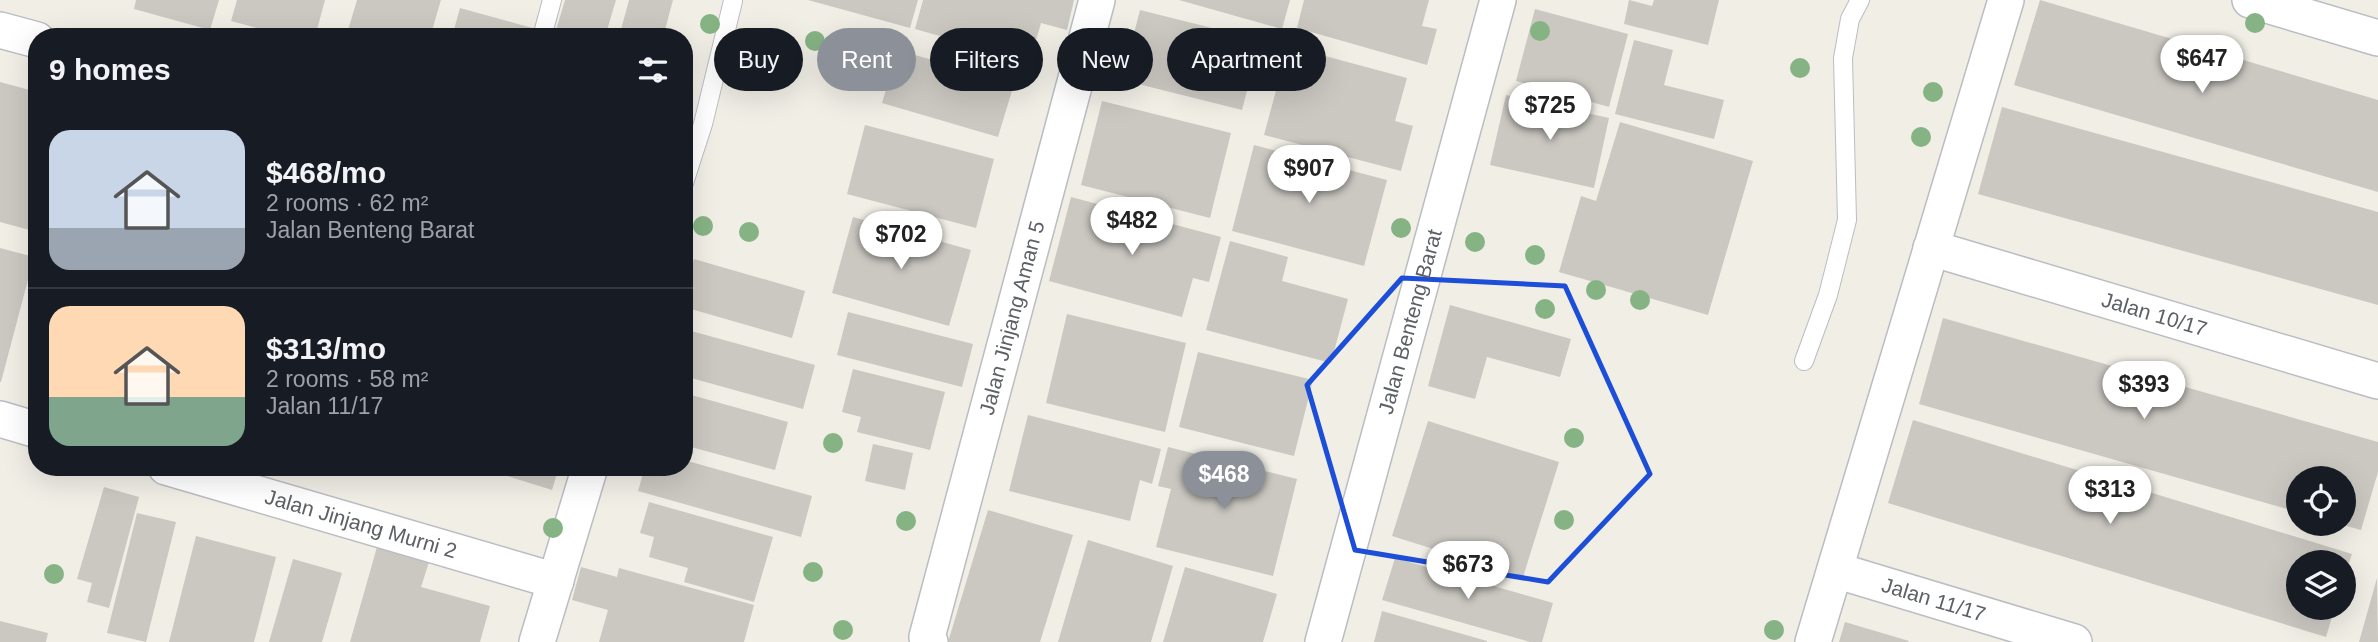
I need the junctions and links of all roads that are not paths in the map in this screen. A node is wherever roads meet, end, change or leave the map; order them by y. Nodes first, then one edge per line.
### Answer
1 (552, 0) edge
2 (1097, 0) edge
3 (1498, 0) edge
4 (1860, 0) edge
5 (2006, 0) edge
6 (2250, 0) edge
7 (733, 1) edge
8 (544, 28) edge
9 (0, 30) edge
10 (28, 38) edge
11 (2378, 38) edge
12 (693, 155) edge
13 (1931, 248) junction
14 (1804, 361) dead end
15 (2378, 381) edge
16 (0, 419) edge
17 (28, 427) edge
18 (197, 476) edge
19 (587, 476) edge
20 (1835, 570) junction
21 (556, 581) junction
22 (929, 640) edge
23 (537, 642) edge
24 (1323, 642) edge
25 (1813, 642) edge
26 (2074, 642) edge

1 - 8 lane
2 - 22 street, Jalan Jinjang Aman 5
3 - 24 street, Jalan Benteng Barat
4 - 14 lane
5 - 13 street
6 - 11 street
7 - 12 lane
9 - 10 street
13 - 15 street, Jalan 10/17
13 - 20 street
16 - 17 street
18 - 21 street, Jalan Jinjang Murni 2
19 - 21 street
20 - 25 street
20 - 26 street, Jalan 11/17
21 - 23 street

